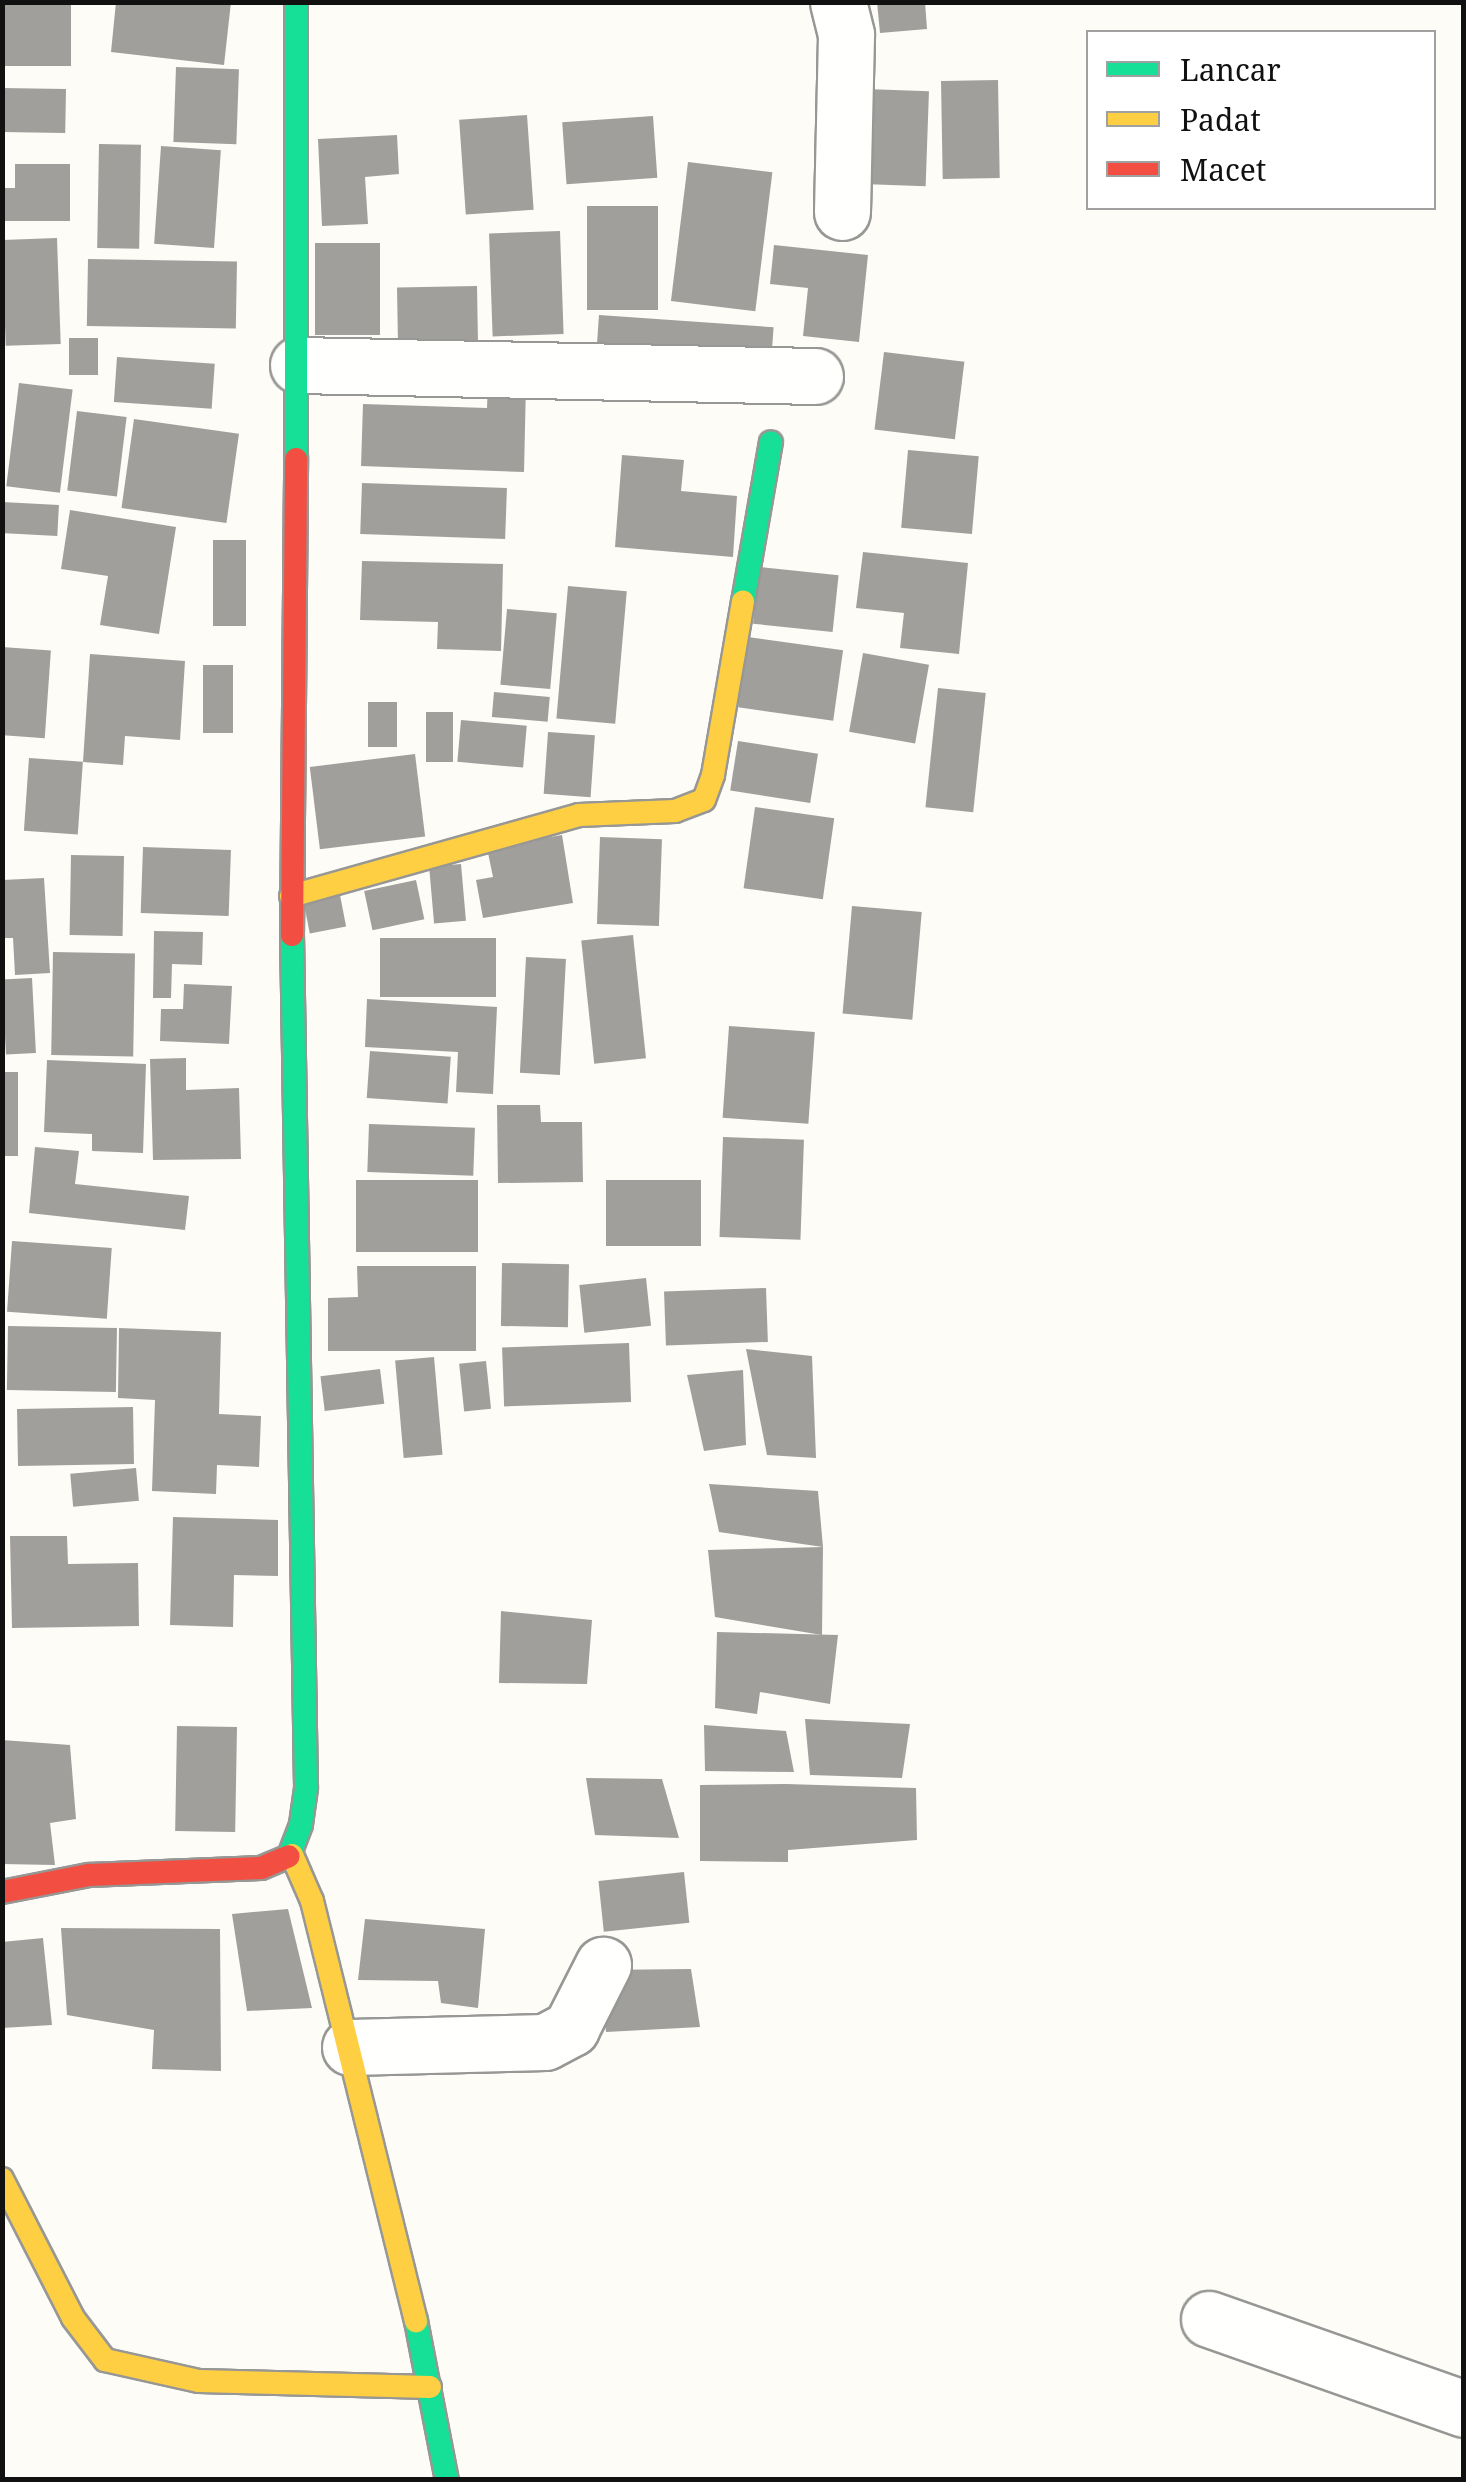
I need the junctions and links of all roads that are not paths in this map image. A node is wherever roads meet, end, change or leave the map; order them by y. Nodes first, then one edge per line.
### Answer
1 (296, 2) edge
2 (838, 2) edge
3 (842, 212) dead end
4 (298, 365) junction
5 (815, 376) dead end
6 (770, 442) dead end
7 (291, 896) junction
8 (292, 1856) junction
9 (2, 1892) edge
10 (603, 1965) dead end
11 (350, 2047) junction
12 (2, 2179) edge
13 (1209, 2319) dead end
14 (430, 2387) junction
15 (1464, 2409) edge
16 (448, 2480) edge

1 - 4 street
2 - 3 street
4 - 5 street
4 - 7 street
6 - 7 street
7 - 8 street
8 - 9 street
8 - 11 street
10 - 11 street
11 - 14 street
12 - 14 street
13 - 15 street
14 - 16 street

